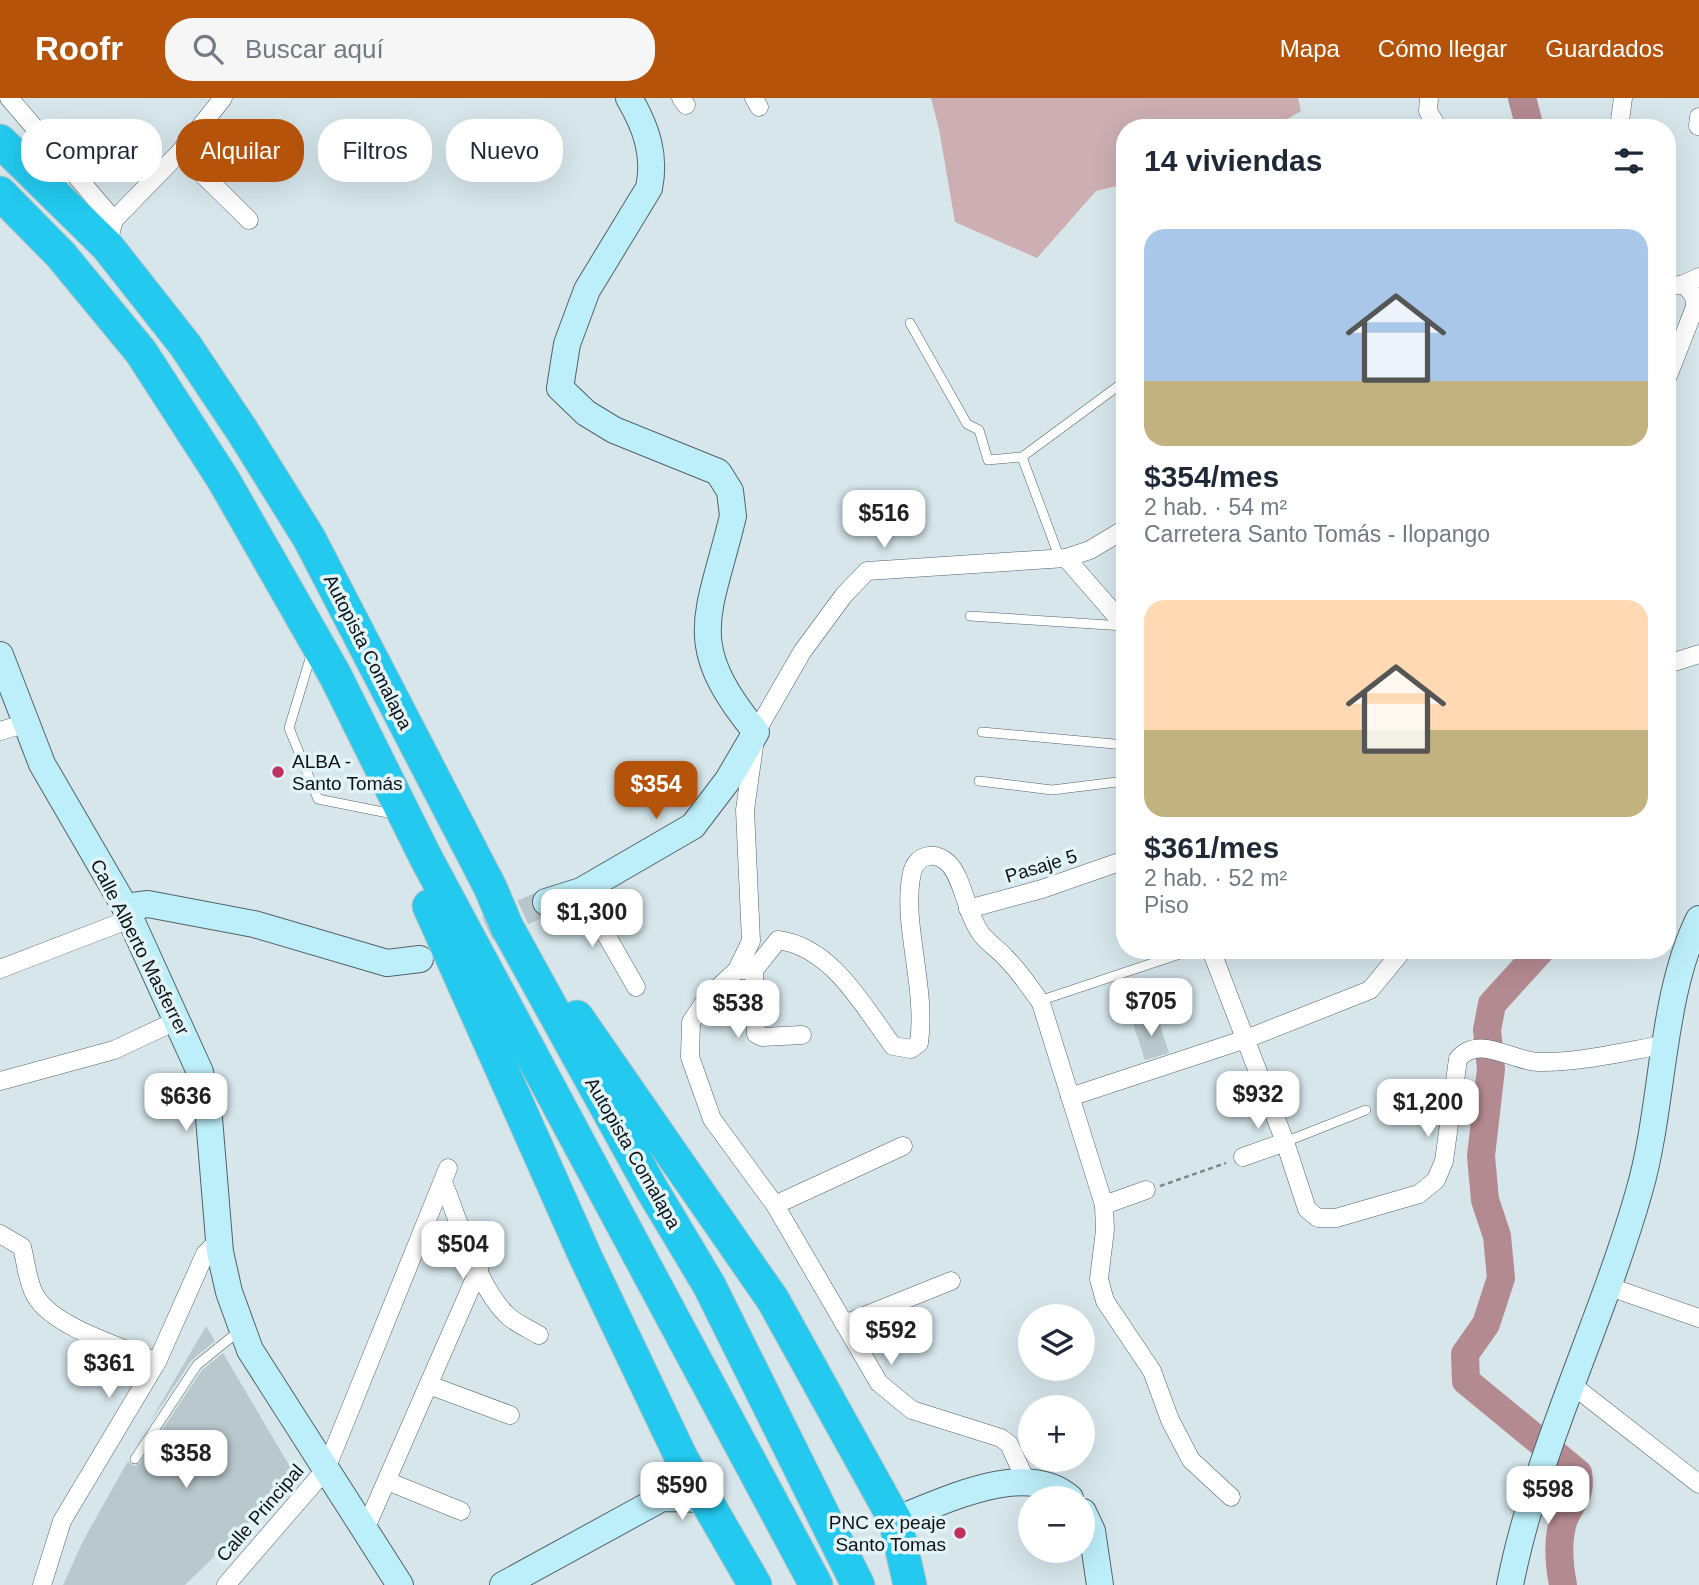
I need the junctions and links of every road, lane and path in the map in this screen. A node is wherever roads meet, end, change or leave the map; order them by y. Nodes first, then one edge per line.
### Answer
1 (9, 98) edge
2 (223, 98) edge
3 (629, 98) edge
4 (1429, 98) edge
5 (1623, 98) edge
6 (206, 119) edge
7 (1432, 119) edge
8 (1620, 119) edge
9 (0, 141) edge
10 (176, 157) edge
11 (210, 182) edge
12 (0, 193) edge
13 (249, 220) dead end
14 (111, 233) junction
15 (1688, 286) edge
16 (910, 323) dead end
17 (1676, 356) edge
18 (1116, 388) edge
19 (1022, 457) junction
20 (1116, 534) edge
21 (1063, 558) junction
22 (970, 616) dead end
23 (1116, 616) edge
24 (1116, 625) edge
25 (315, 640) junction
26 (1699, 654) edge
27 (0, 655) edge
28 (1676, 661) edge
29 (335, 675) junction
30 (26, 723) junction
31 (0, 731) edge
32 (756, 732) junction
33 (982, 732) dead end
34 (1116, 744) edge
35 (979, 781) dead end
36 (1116, 782) edge
37 (388, 813) junction
38 (1116, 863) edge
39 (490, 887) junction
40 (580, 891) junction
41 (546, 902) tunnel mouth
42 (968, 909) junction
43 (127, 913) junction
44 (1699, 919) edge
45 (1165, 959) edge
46 (1215, 959) edge
47 (1396, 959) edge
48 (420, 960) dead end
49 (0, 969) edge
50 (746, 970) junction
51 (636, 987) dead end
52 (1040, 1001) junction
53 (178, 1020) junction
54 (802, 1035) dead end
55 (1246, 1039) junction
56 (1668, 1044) junction
57 (0, 1081) edge
58 (1070, 1097) junction
59 (1366, 1110) dead end
60 (1285, 1142) junction
61 (903, 1146) dead end
62 (1243, 1157) joint
63 (1146, 1190) joint
64 (775, 1205) junction
65 (1104, 1205) junction
66 (0, 1234) edge
67 (218, 1241) junction
68 (479, 1269) junction
69 (951, 1281) dead end
70 (1610, 1287) junction
71 (1699, 1318) edge
72 (844, 1324) junction
73 (242, 1330) junction
74 (539, 1335) dead end
75 (157, 1362) junction
76 (1571, 1384) junction
77 (429, 1385) junction
78 (510, 1415) dead end
79 (135, 1459) dead end
80 (682, 1459) junction
81 (326, 1469) junction
82 (387, 1481) junction
83 (1026, 1481) junction
84 (1699, 1484) edge
85 (1047, 1486) edge
86 (1231, 1497) dead end
87 (662, 1498) junction
88 (703, 1499) junction
89 (461, 1511) dead end
90 (895, 1520) junction
91 (365, 1532) junction
92 (1095, 1551) edge
93 (391, 1581) edge
94 (42, 1585) edge
95 (226, 1585) edge
96 (503, 1585) edge
97 (755, 1585) edge
98 (816, 1585) edge
99 (858, 1585) edge
100 (910, 1585) edge
101 (1100, 1585) edge
102 (1510, 1585) edge

1 - 14 street
2 - 6 street
3 - 32 main road
4 - 7 street
5 - 8 street
9 - 14 highway, Autopista Comalapa
10 - 14 street
11 - 13 street
12 - 25 highway, Autopista Comalapa
14 - 39 highway, Autopista Comalapa
15 - 17 street
16 - 19 lane
18 - 19 lane
19 - 21 lane
20 - 21 street
21 - 23 street
21 - 32 street
22 - 24 lane
25 - 29 highway, Autopista Comalapa
25 - 37 lane
26 - 28 street
27 - 30 main road, Calle Alberto Masferrer
29 - 37 highway
29 - 98 highway, Autopista Comalapa
30 - 31 street
30 - 43 main road, Calle Alberto Masferrer
32 - 40 main road
32 - 50 street
33 - 34 lane
35 - 36 lane
37 - 80 highway
38 - 42 street, Pasaje 5
39 - 90 highway
39 - 99 highway, Autopista Comalapa
40 - 41 main road
40 - 51 street
42 - 50 street
42 - 52 street
43 - 48 main road
43 - 49 street
43 - 53 main road, Calle Alberto Masferrer
44 - 56 main road
45 - 52 lane
46 - 55 street
47 - 55 street
50 - 54 street
50 - 64 street
52 - 58 street
53 - 57 street
53 - 67 main road, Calle Alberto Masferrer
55 - 58 street
55 - 60 street
56 - 60 street
56 - 70 main road
58 - 65 street
59 - 60 lane
60 - 62 street
61 - 64 street
62 - 63 path
63 - 65 street
64 - 72 street
65 - 86 street
66 - 75 street
67 - 73 main road, Calle Alberto Masferrer
67 - 75 street
68 - 74 street
68 - 77 street
68 - 81 street, Calle Principal
69 - 72 street
70 - 71 street
70 - 76 main road
72 - 83 street
73 - 79 lane
73 - 81 main road, Calle Alberto Masferrer
75 - 94 street
76 - 84 street
76 - 102 main road
77 - 78 street
77 - 82 street
80 - 87 main road
80 - 88 highway
81 - 91 main road, Calle Alberto Masferrer
81 - 95 street, Calle Principal
82 - 89 street
82 - 91 street
83 - 85 main road
83 - 90 main road
87 - 88 main road
87 - 96 main road
88 - 97 highway
90 - 100 highway
91 - 93 main road, Calle Alberto Masferrer
92 - 101 main road

